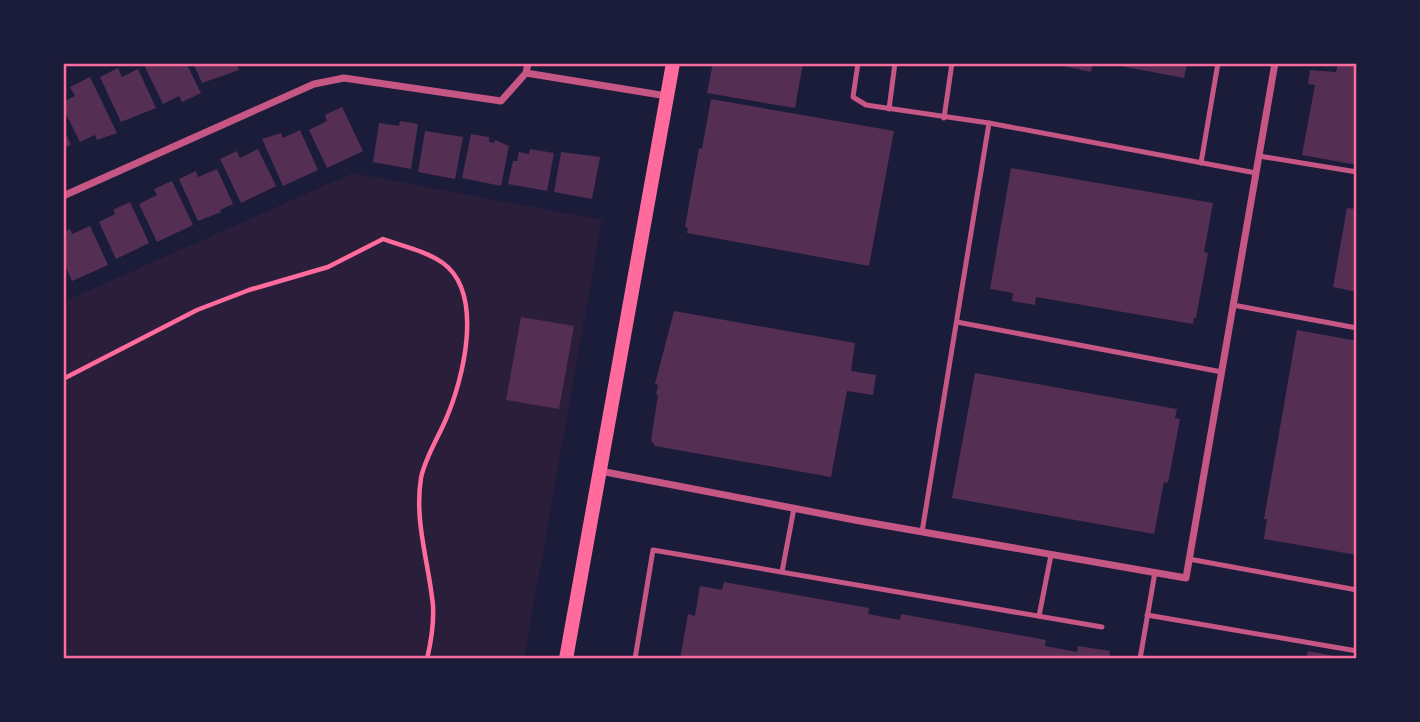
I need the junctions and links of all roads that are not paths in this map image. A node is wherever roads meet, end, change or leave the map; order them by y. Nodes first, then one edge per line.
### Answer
1 (528, 63) edge
2 (673, 63) edge
3 (858, 63) edge
4 (895, 63) edge
5 (952, 63) edge
6 (1218, 63) edge
7 (1275, 63) edge
8 (526, 73) junction
9 (667, 96) junction
10 (889, 109) junction
11 (944, 118) junction
12 (989, 123) junction
13 (1259, 156) junction
14 (1201, 163) junction
15 (1357, 172) edge
16 (1256, 173) junction
17 (63, 196) edge
18 (1233, 305) junction
19 (957, 322) junction
20 (1357, 328) edge
21 (1222, 372) junction
22 (600, 471) junction
23 (794, 508) junction
24 (922, 532) junction
25 (1051, 555) junction
26 (1189, 559) junction
27 (782, 572) junction
28 (1155, 572) junction
29 (1357, 590) edge
30 (1147, 615) junction
31 (1039, 616) junction
32 (1102, 627) dead end
33 (1357, 651) edge
34 (566, 659) edge
35 (635, 659) edge
36 (1140, 659) edge

1 - 8 street
2 - 9 main road
3 - 10 lane
4 - 10 lane
5 - 11 lane
6 - 14 lane
7 - 13 street
8 - 9 street
8 - 17 street
9 - 22 main road
10 - 11 lane
11 - 12 lane
12 - 14 lane
12 - 19 lane
13 - 15 lane
13 - 16 street
14 - 16 lane
16 - 18 street
18 - 20 lane
18 - 21 street
19 - 21 lane
19 - 24 lane
21 - 26 street
22 - 23 street
22 - 34 main road
23 - 24 street
23 - 27 lane
24 - 25 street
25 - 28 street
25 - 31 lane
26 - 28 street
26 - 29 lane
27 - 31 lane
27 - 35 lane
28 - 30 lane
30 - 33 lane
30 - 36 lane
31 - 32 lane

